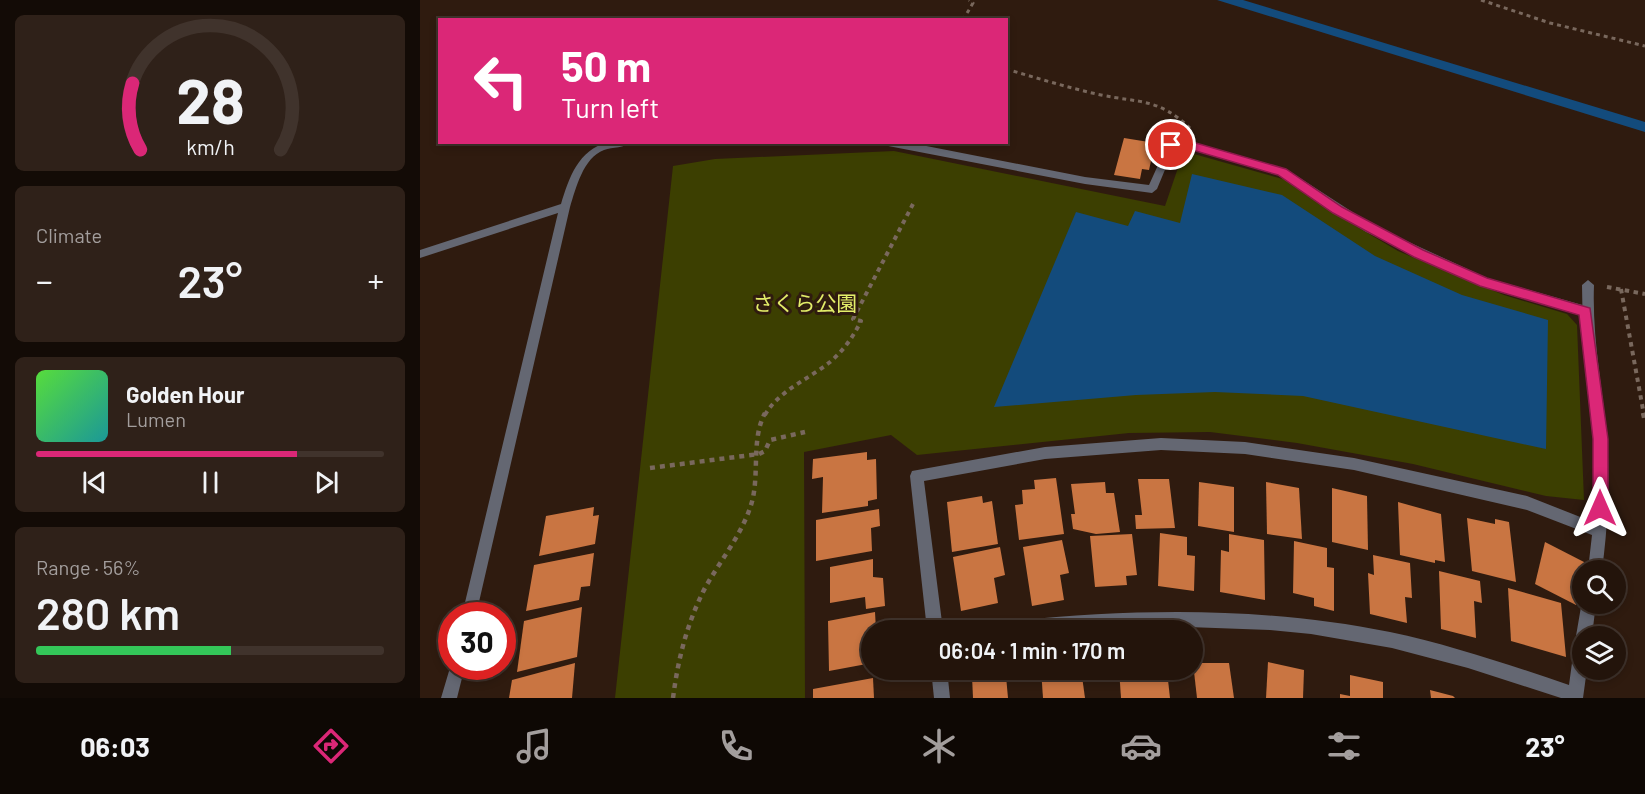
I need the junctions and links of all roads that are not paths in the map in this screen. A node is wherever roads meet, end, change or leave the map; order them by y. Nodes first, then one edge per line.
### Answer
1 (619, 144) edge
2 (896, 144) edge
3 (565, 207) junction
4 (420, 254) edge
5 (1588, 285) dead end
6 (1586, 312) junction
7 (1600, 532) junction
8 (1596, 560) edge
9 (472, 602) edge
10 (934, 620) edge
11 (1203, 620) edge
12 (454, 680) edge
13 (940, 680) edge
14 (1577, 680) edge
15 (1575, 696) edge
16 (449, 698) edge
17 (942, 698) edge

1 - 3 street
2 - 6 street
3 - 4 street
3 - 9 street
5 - 6 street
6 - 7 street
7 - 8 street
7 - 10 street
11 - 15 street
12 - 16 street
13 - 17 street
14 - 15 street

